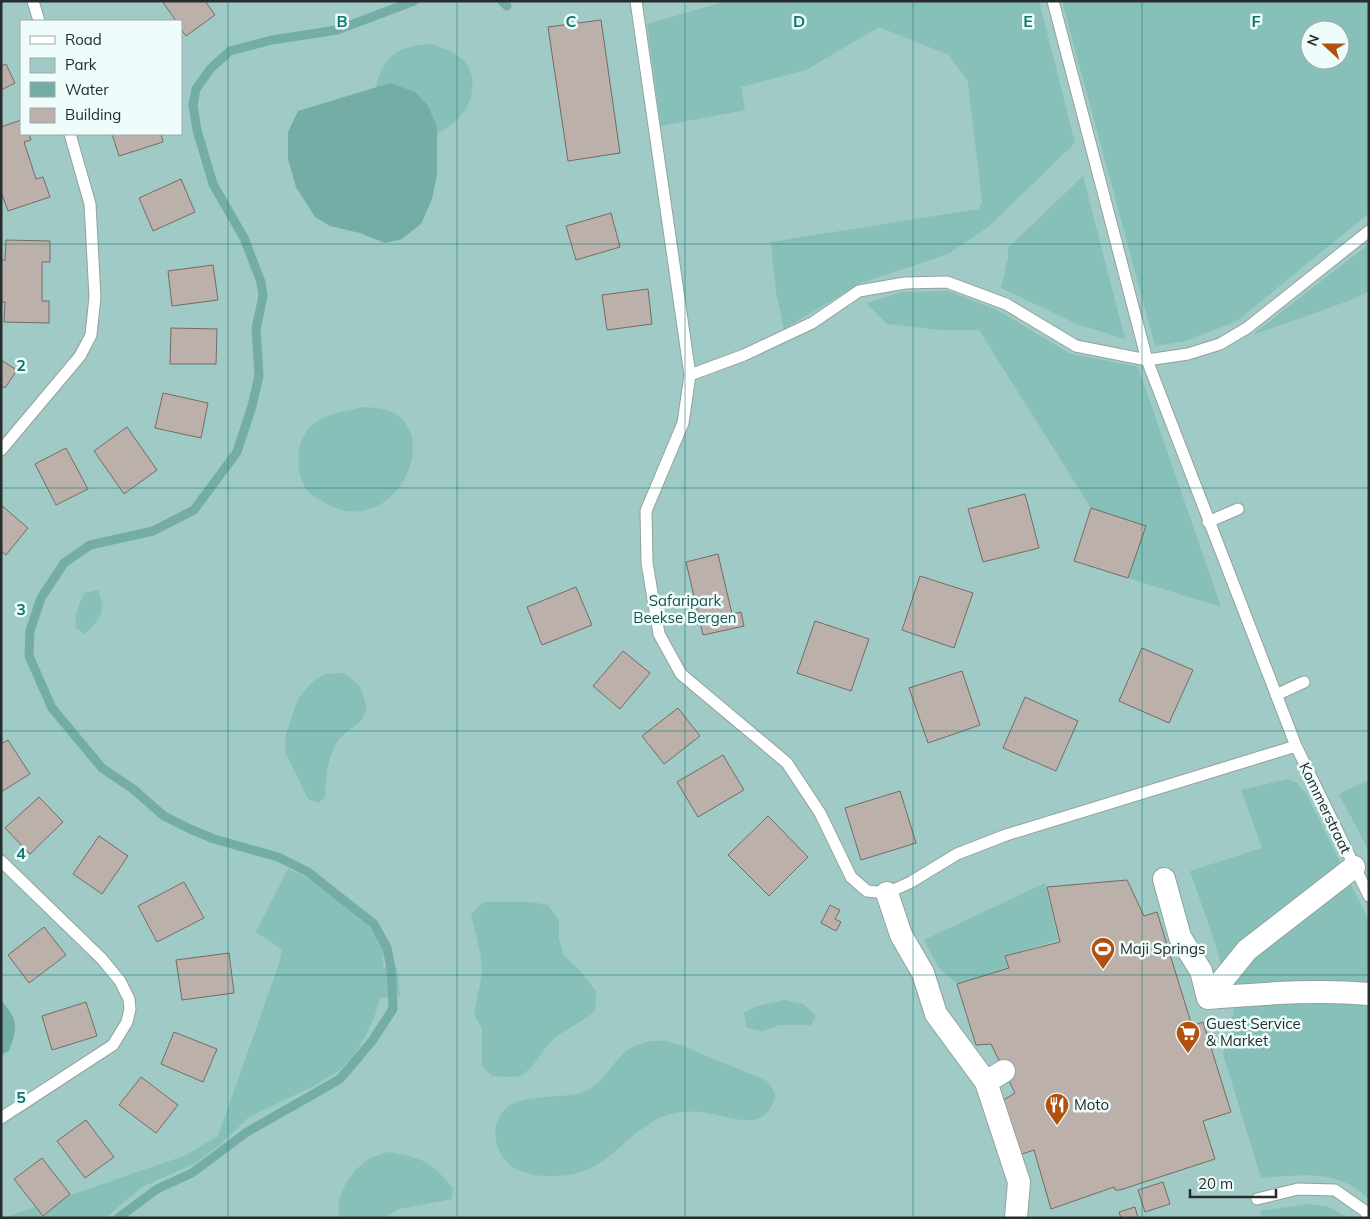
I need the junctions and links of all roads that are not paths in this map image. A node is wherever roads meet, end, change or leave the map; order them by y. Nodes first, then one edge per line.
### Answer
1 (33, 1) edge
2 (636, 1) edge
3 (1053, 1) edge
4 (39, 20) edge
5 (70, 135) edge
6 (1369, 232) edge
7 (1147, 360) junction
8 (690, 375) junction
9 (1, 450) edge
10 (1238, 509) dead end
11 (1208, 522) junction
12 (1304, 682) dead end
13 (1276, 695) junction
14 (1296, 746) junction
15 (1, 861) edge
16 (1354, 867) junction
17 (1164, 879) dead end
18 (887, 893) junction
19 (1369, 896) edge
20 (1369, 994) edge
21 (1208, 998) junction
22 (1, 1118) edge
23 (1257, 1199) dead end
24 (1016, 1218) edge
25 (1369, 1218) edge

1 - 4 lane
2 - 8 lane
3 - 7 lane, Kommerstraat
5 - 9 lane
6 - 7 lane
7 - 8 lane
7 - 11 lane, Kommerstraat
8 - 18 lane
10 - 11 lane
11 - 13 lane, Kommerstraat
12 - 13 lane
13 - 14 lane, Kommerstraat
14 - 16 lane, Kommerstraat
14 - 18 lane
15 - 22 lane
16 - 19 lane, Kommerstraat
16 - 21 street
17 - 21 street
18 - 24 street
20 - 21 street
23 - 25 lane

